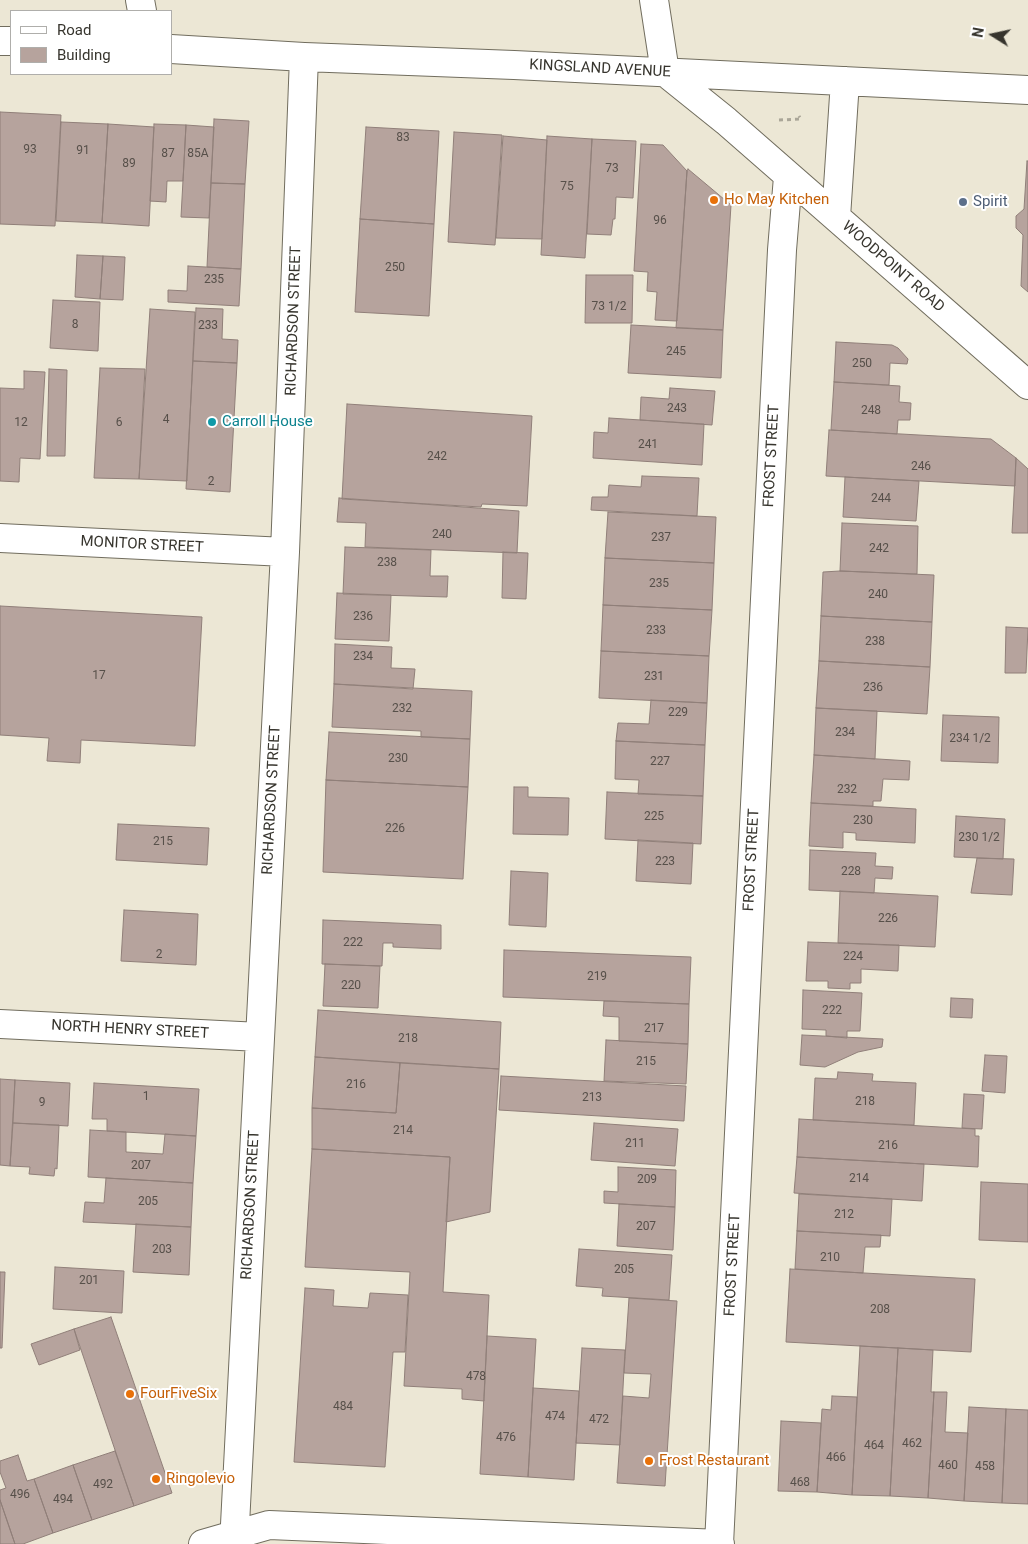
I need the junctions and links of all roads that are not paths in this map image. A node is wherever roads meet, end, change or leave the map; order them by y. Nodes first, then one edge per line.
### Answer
1 (654, 0) edge
2 (172, 49) edge
3 (304, 56) junction
4 (666, 72) junction
5 (845, 81) junction
6 (1028, 90) edge
7 (788, 177) junction
8 (836, 217) junction
9 (1028, 385) edge
10 (0, 538) edge
11 (285, 552) junction
12 (0, 1024) edge
13 (260, 1037) junction
14 (234, 1540) edge
15 (202, 1544) edge
16 (720, 1544) edge

1 - 4 street
2 - 3 street, KINGSLAND AVENUE
3 - 4 street, KINGSLAND AVENUE
3 - 11 street, RICHARDSON STREET
4 - 5 street, KINGSLAND AVENUE
4 - 7 street, WOODPOINT ROAD
5 - 6 street, KINGSLAND AVENUE
5 - 8 street
7 - 8 street, WOODPOINT ROAD
7 - 16 street, FROST STREET
8 - 9 street, WOODPOINT ROAD
10 - 11 street, MONITOR STREET
11 - 13 street, RICHARDSON STREET
12 - 13 street, NORTH HENRY STREET
13 - 14 street, RICHARDSON STREET
14 - 15 street
14 - 16 street

